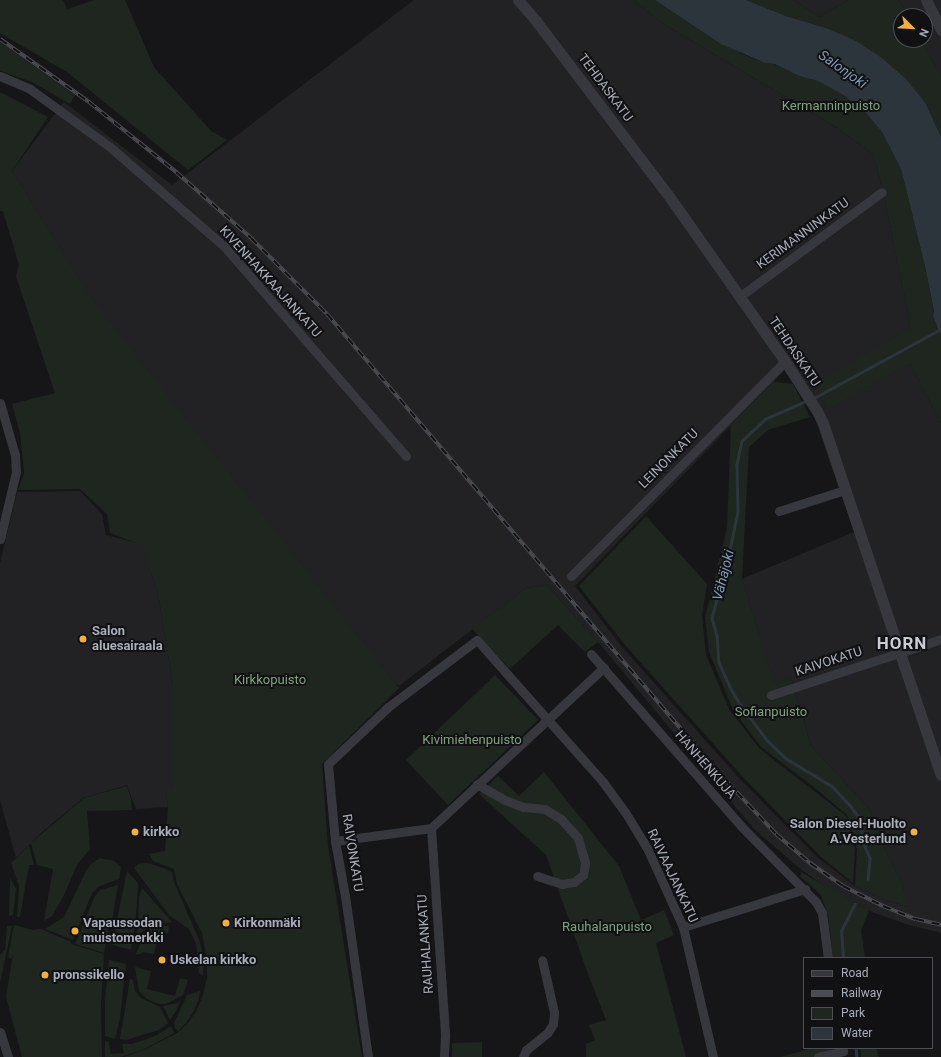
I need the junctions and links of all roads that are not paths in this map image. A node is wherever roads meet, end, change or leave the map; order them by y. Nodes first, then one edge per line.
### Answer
1 (518, 0) edge
2 (926, 0) edge
3 (941, 30) edge
4 (0, 76) edge
5 (882, 192) dead end
6 (739, 297) junction
7 (785, 361) junction
8 (0, 403) edge
9 (406, 456) dead end
10 (845, 490) junction
11 (779, 511) dead end
12 (0, 539) edge
13 (572, 576) dead end
14 (941, 639) edge
15 (900, 653) junction
16 (591, 654) dead end
17 (604, 667) junction
18 (412, 689) joint
19 (771, 695) dead end
20 (547, 718) junction
21 (941, 775) edge
22 (478, 784) junction
23 (431, 828) junction
24 (335, 841) junction
25 (537, 876) dead end
26 (804, 889) junction
27 (683, 927) junction
28 (828, 957) edge
29 (542, 960) dead end
30 (0, 1032) edge
31 (843, 1052) edge
32 (8, 1057) edge
33 (368, 1057) edge
34 (444, 1057) edge
35 (523, 1057) edge
36 (713, 1057) edge
37 (818, 1057) edge

1 - 6 street, TEHDASKATU
2 - 3 street
4 - 9 street, KIVENHAKKAAJANKATU
5 - 6 street, KERIMANNINKATU
6 - 7 street, TEHDASKATU
7 - 10 street, TEHDASKATU
7 - 13 street, LEINONKATU
8 - 12 street
10 - 11 street
10 - 15 street, TEHDASKATU
14 - 15 street, KAIVOKATU
15 - 19 street, KAIVOKATU
15 - 21 street, TEHDASKATU
16 - 17 street, HANHENKUJA
17 - 20 street
17 - 26 street, HANHENKUJA
18 - 20 street, RAIVAAJANKATU
18 - 24 street, RAIVONKATU
20 - 22 street
20 - 27 street, RAIVAAJANKATU
22 - 23 street
22 - 25 street
23 - 24 street
23 - 34 street, RAUHALANKATU
24 - 33 street, RAIVONKATU
26 - 27 street
26 - 28 street, HANHENKUJA
27 - 36 street, RAIVAAJANKATU
29 - 35 street
30 - 32 street
31 - 37 street

